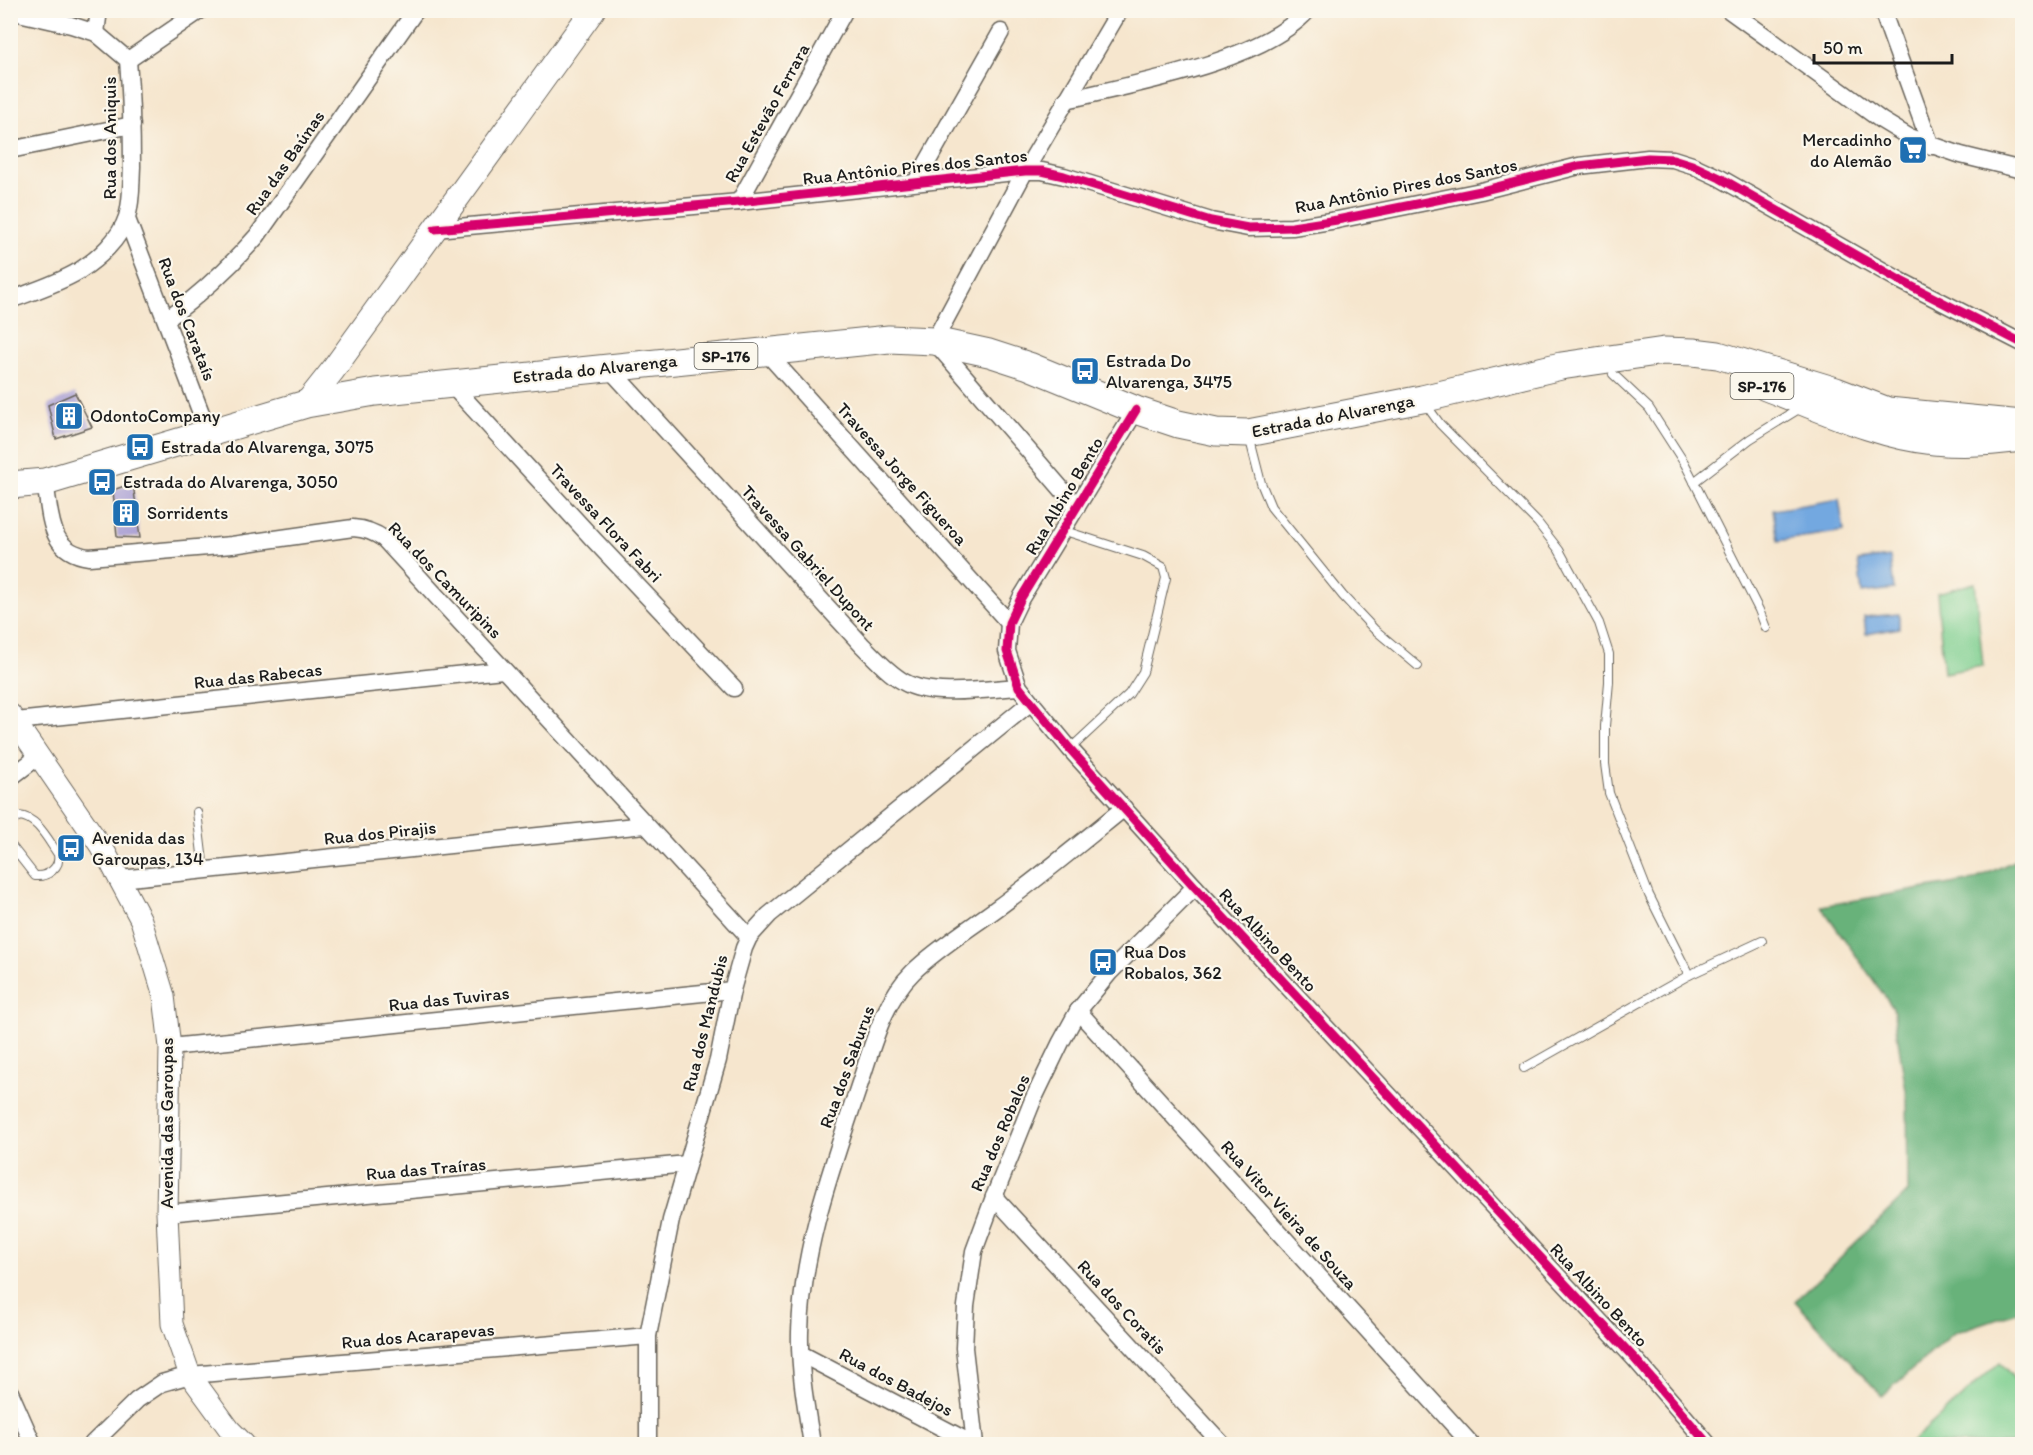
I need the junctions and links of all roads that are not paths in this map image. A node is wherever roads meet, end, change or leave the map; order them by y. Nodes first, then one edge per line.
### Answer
1 (99, 10) edge
2 (201, 10) edge
3 (416, 10) edge
4 (593, 10) edge
5 (845, 10) edge
6 (1120, 10) edge
7 (1308, 10) edge
8 (1729, 10) edge
9 (1882, 10) edge
10 (10, 11) edge
11 (1001, 32) dead end
12 (96, 33) junction
13 (128, 60) junction
14 (1066, 100) junction
15 (132, 125) junction
16 (1931, 146) junction
17 (10, 150) edge
18 (2022, 170) edge
19 (1024, 171) junction
20 (916, 182) junction
21 (740, 202) junction
22 (127, 219) junction
23 (435, 230) junction
24 (10, 300) edge
25 (167, 320) junction
26 (933, 341) junction
27 (2022, 343) edge
28 (766, 352) junction
29 (609, 369) junction
30 (1613, 374) junction
31 (1495, 381) junction
32 (450, 383) junction
33 (1422, 399) junction
34 (1808, 403) junction
35 (306, 404) junction
36 (1136, 410) junction
37 (2022, 424) edge
38 (1248, 433) junction
39 (209, 434) junction
40 (2022, 438) edge
41 (45, 482) junction
42 (1694, 482) junction
43 (10, 485) edge
44 (1077, 507) junction
45 (1062, 530) junction
46 (1009, 623) junction
47 (1766, 628) dead end
48 (1418, 666) dead end
49 (503, 670) junction
50 (1019, 687) junction
51 (734, 688) dead end
52 (1031, 702) junction
53 (13, 717) edge
54 (1070, 749) junction
55 (39, 756) junction
56 (10, 778) edge
57 (1124, 808) junction
58 (197, 812) dead end
59 (10, 823) edge
60 (645, 825) junction
61 (10, 844) edge
62 (205, 871) junction
63 (120, 879) junction
64 (1195, 887) junction
65 (749, 938) junction
66 (1762, 941) dead end
67 (1689, 975) junction
68 (732, 990) junction
69 (1078, 1011) junction
70 (170, 1047) junction
71 (1524, 1068) dead end
72 (687, 1164) junction
73 (994, 1197) junction
74 (167, 1212) junction
75 (648, 1336) junction
76 (801, 1354) junction
77 (190, 1375) junction
78 (10, 1392) edge
79 (33, 1444) edge
80 (92, 1444) edge
81 (243, 1444) edge
82 (648, 1444) edge
83 (812, 1444) edge
84 (974, 1444) edge
85 (1222, 1444) edge
86 (1471, 1444) edge
87 (1708, 1444) edge

1 - 12 street
2 - 13 street
3 - 25 street, Rua das Baúnas
4 - 23 main road
5 - 21 street, Rua Estevão Ferrara
6 - 14 street
7 - 14 street
8 - 16 street
9 - 16 street
10 - 12 street
11 - 20 street
12 - 13 street, Rua dos Aniquis
13 - 15 street, Rua dos Aniquis
14 - 19 street
15 - 17 street
15 - 22 street, Rua dos Aniquis
16 - 18 street
19 - 20 street, Rua Antônio Pires dos Santos
19 - 26 street
19 - 27 street, Rua Antônio Pires dos Santos
20 - 21 street, Rua Antônio Pires dos Santos
21 - 23 street, Rua Antônio Pires dos Santos
22 - 24 street, Rua dos Aniquis
22 - 25 street, Rua dos Carataís
23 - 35 main road
25 - 39 street, Rua dos Carataís
26 - 28 main road, Estrada do Alvarenga / SP-176
26 - 36 main road, Estrada do Alvarenga / SP-176
26 - 44 street
28 - 29 main road, Estrada do Alvarenga / SP-176
28 - 46 street, Travessa Jorge Figueroa
29 - 32 main road, Estrada do Alvarenga / SP-176
29 - 50 street, Travessa Gabriel Dupont
30 - 31 main road, Estrada do Alvarenga / SP-176
30 - 34 main road, Estrada do Alvarenga / SP-176
30 - 42 lane
31 - 33 main road, Estrada do Alvarenga / SP-176
31 - 37 main road, Estrada do Alvarenga / SP-176
32 - 35 main road, Estrada do Alvarenga / SP-176
32 - 51 street, Travessa Flora Fabri
33 - 38 main road, Estrada do Alvarenga / SP-176
33 - 67 lane
34 - 40 main road, Estrada do Alvarenga / SP-176
34 - 42 lane
35 - 39 main road, Estrada do Alvarenga / SP-176
36 - 38 main road, Estrada do Alvarenga / SP-176
36 - 44 street, Rua Albino Bento
38 - 48 lane
39 - 41 main road, Estrada do Alvarenga / SP-176
41 - 43 main road, Estrada do Alvarenga / SP-176
41 - 49 street, Rua dos Camuripins
42 - 47 lane
44 - 45 street, Rua Albino Bento
45 - 46 street, Rua Albino Bento
45 - 54 lane
46 - 50 street, Rua Albino Bento
49 - 53 street, Rua das Rabecas
49 - 60 street, Rua dos Camuripins
50 - 52 street, Rua Albino Bento
52 - 54 street, Rua Albino Bento
52 - 65 street, Rua dos Mandubis
53 - 55 street, Avenida das Garoupas
54 - 57 street, Rua Albino Bento
55 - 56 street
55 - 63 street, Avenida das Garoupas
57 - 64 street, Rua Albino Bento
57 - 76 street, Rua dos Saburus
58 - 62 lane
59 - 61 lane
60 - 62 street, Rua dos Pirajis
60 - 65 street, Rua dos Camuripins
62 - 63 street, Rua dos Pirajis
63 - 70 street, Avenida das Garoupas
64 - 69 street, Rua dos Robalos
64 - 87 street, Rua Albino Bento
65 - 68 street, Rua dos Mandubis
66 - 67 lane
67 - 71 lane
68 - 70 street, Rua das Tuviras
68 - 72 street, Rua dos Mandubis
69 - 73 street, Rua dos Robalos
69 - 86 street, Rua Vitor Vieira de Souza
70 - 74 street, Avenida das Garoupas
72 - 74 street, Rua das Traíras
72 - 75 street, Rua dos Mandubis
73 - 84 street, Rua dos Robalos
73 - 85 street, Rua dos Coratis
74 - 77 street, Avenida das Garoupas
75 - 77 street, Rua dos Acarapevas
75 - 82 street, Rua dos Mandubis
76 - 83 street, Rua dos Saburus
76 - 84 street, Rua dos Badejos
77 - 80 street, Rua dos Acarapevas
77 - 81 street, Avenida das Garoupas
78 - 79 street

